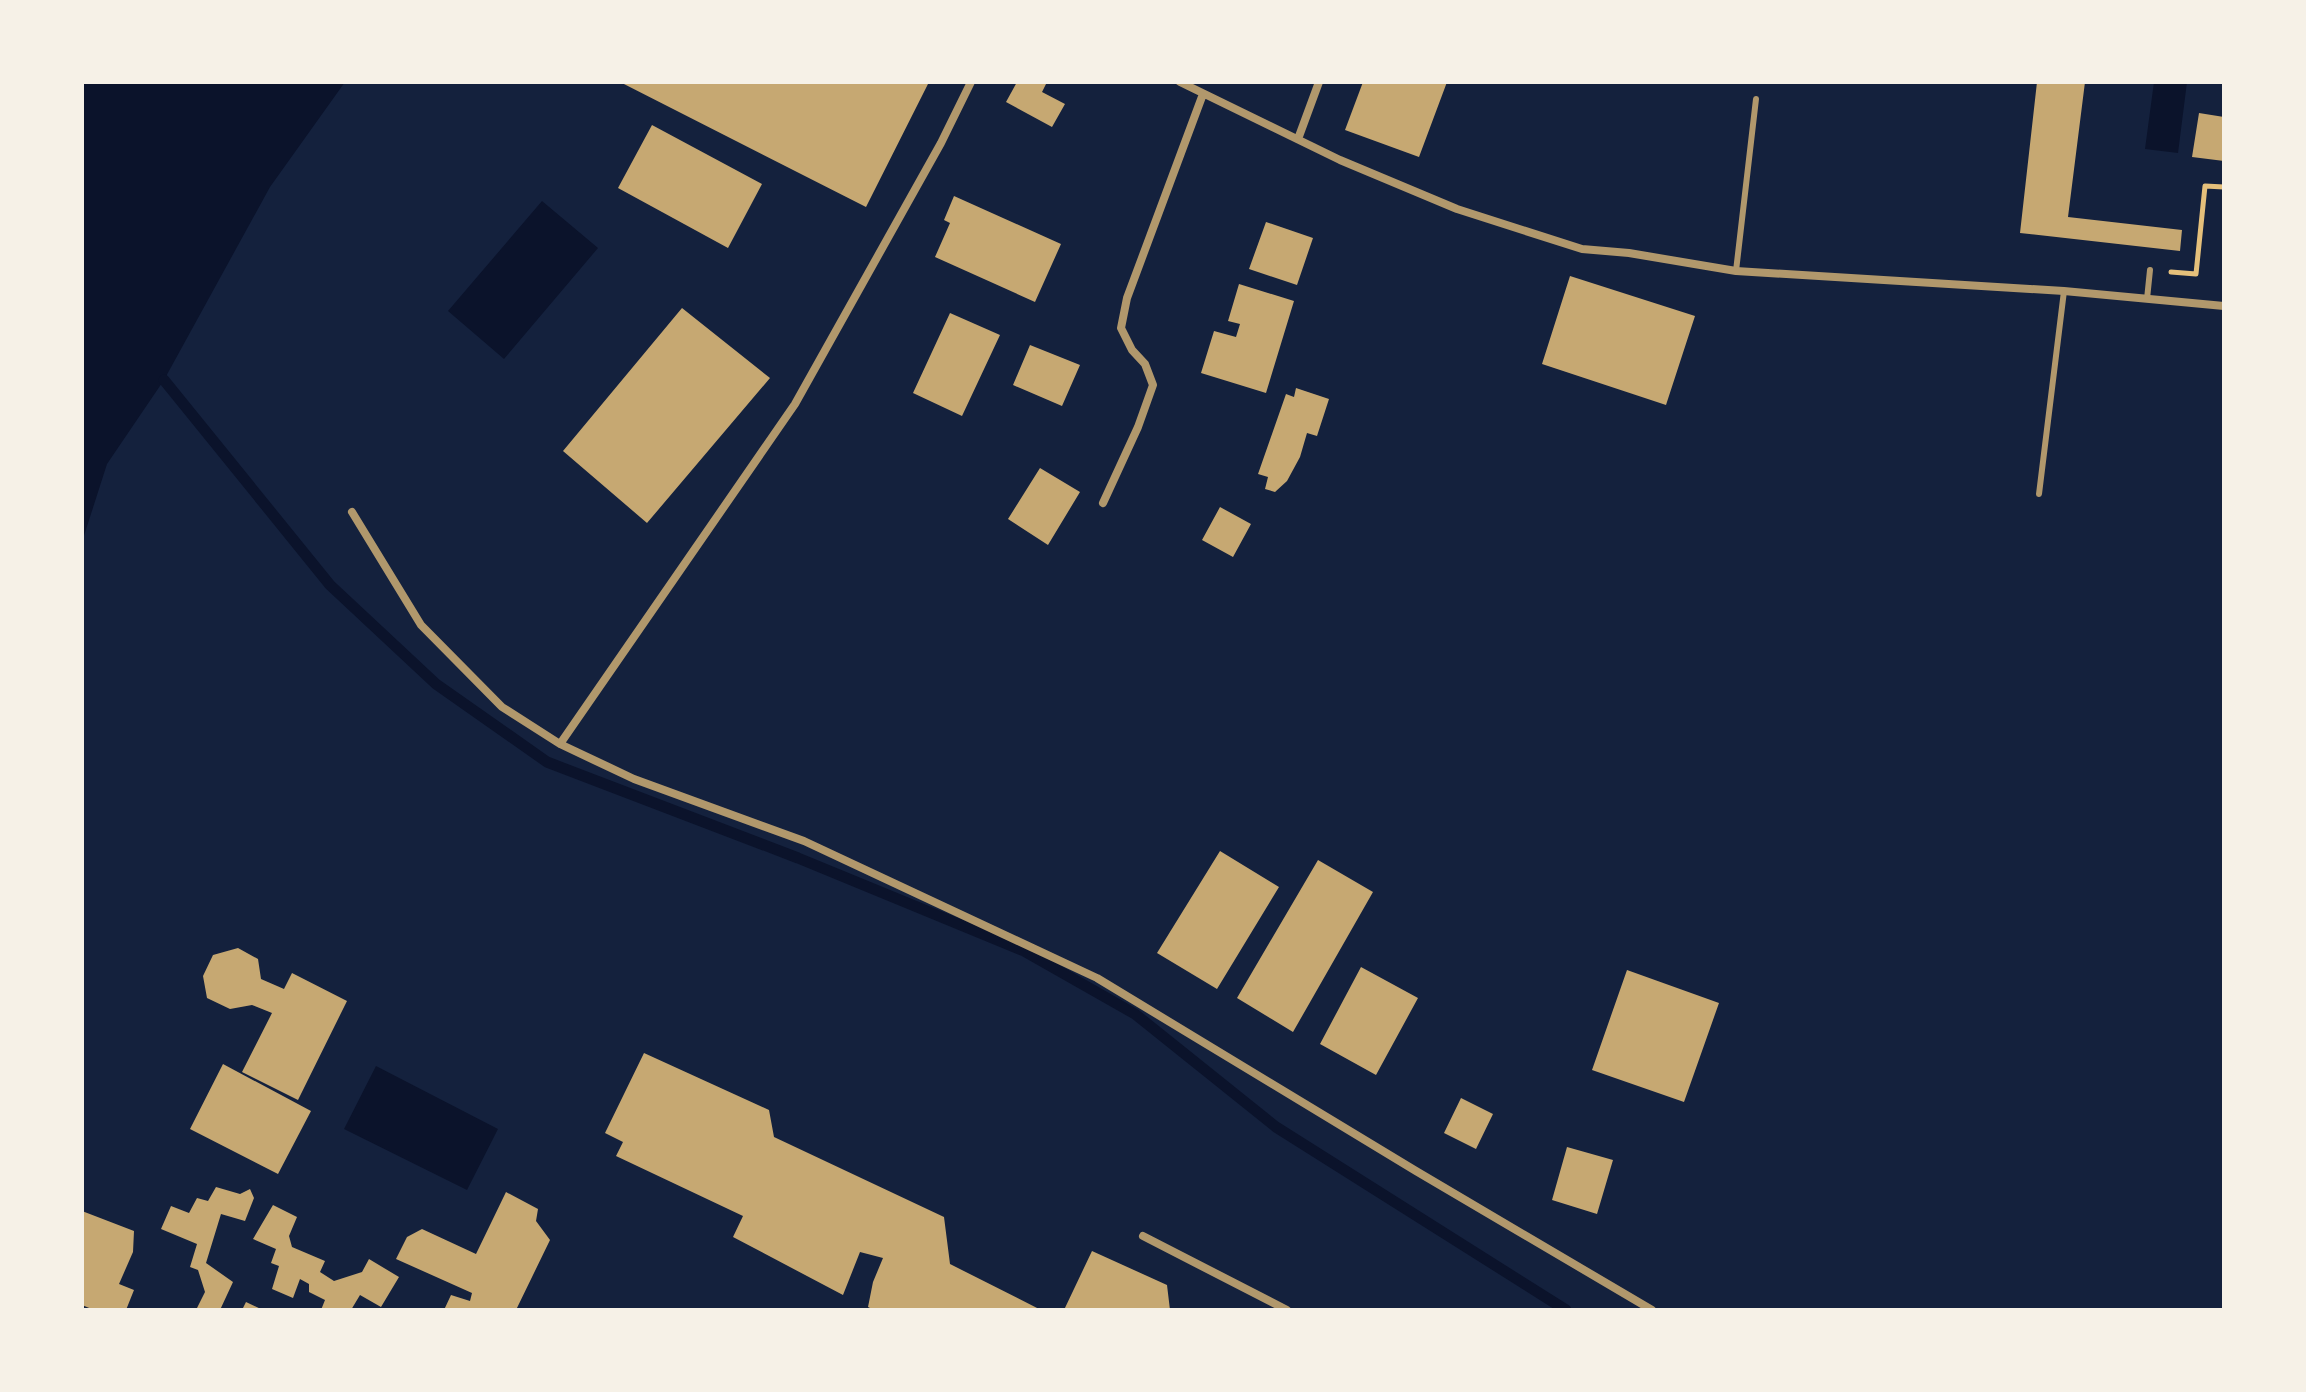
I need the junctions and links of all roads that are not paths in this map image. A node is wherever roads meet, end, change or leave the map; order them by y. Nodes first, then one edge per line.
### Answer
1 (971, 82) edge
2 (1180, 82) edge
3 (1319, 82) edge
4 (1203, 94) junction
5 (1756, 99) dead end
6 (1298, 139) junction
7 (2150, 270) road end
8 (1736, 271) junction
9 (2064, 291) junction
10 (2147, 299) junction
11 (2224, 306) edge
12 (2039, 494) dead end
13 (1103, 503) dead end
14 (352, 512) dead end
15 (560, 744) junction
16 (1143, 1236) dead end
17 (1287, 1310) edge
18 (1652, 1310) edge

1 - 15 street
2 - 4 street
3 - 6 street
4 - 6 street
4 - 13 street
5 - 8 lane
6 - 8 street
7 - 10 lane
8 - 9 street
9 - 10 street
9 - 12 lane
10 - 11 street
14 - 15 street
15 - 18 street
16 - 17 street

